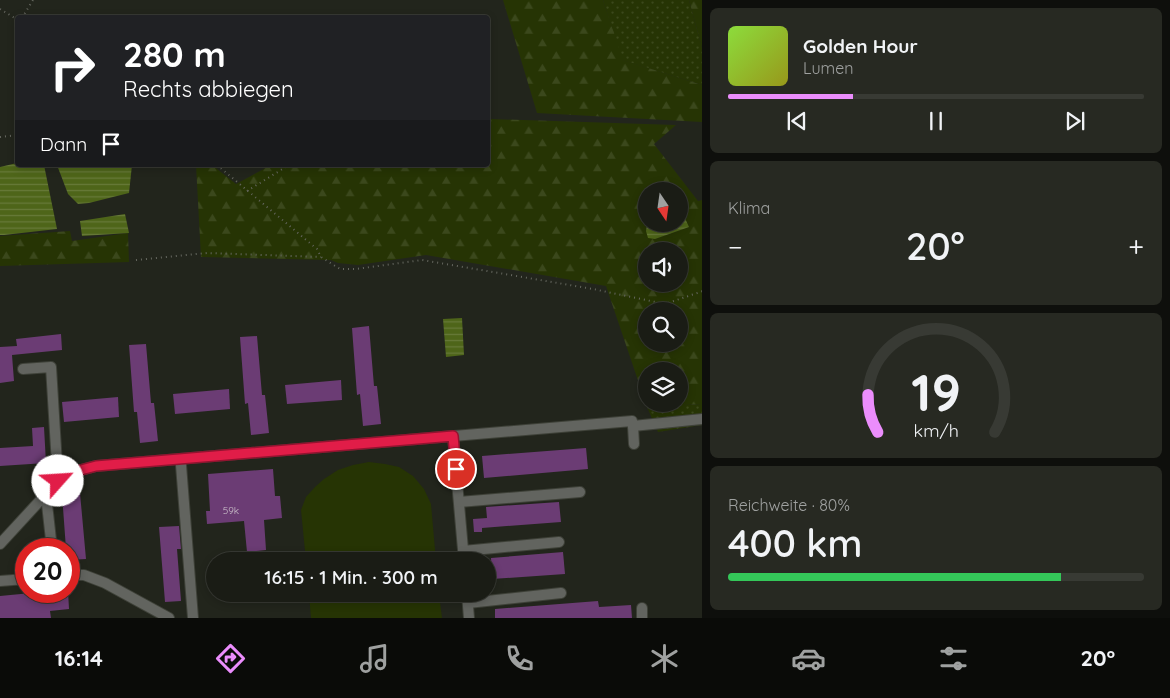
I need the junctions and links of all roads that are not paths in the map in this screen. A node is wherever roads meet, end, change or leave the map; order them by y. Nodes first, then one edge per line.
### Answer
1 (23, 369) dead end
2 (702, 419) edge
3 (633, 426) junction
4 (453, 436) junction
5 (634, 444) dead end
6 (181, 465) dead end
7 (58, 481) junction
8 (580, 492) dead end
9 (46, 495) junction
10 (459, 502) junction
11 (51, 538) edge
12 (559, 542) dead end
13 (0, 544) edge
14 (464, 552) edge
15 (491, 552) edge
16 (80, 575) edge
17 (15, 580) edge
18 (0, 581) edge
19 (561, 593) dead end
20 (496, 596) edge
21 (467, 602) edge
22 (169, 618) edge
23 (193, 618) edge
24 (469, 618) edge

1 - 7 lane
2 - 3 lane
3 - 4 lane
3 - 5 lane
4 - 7 lane
4 - 10 lane
6 - 23 lane
7 - 9 lane
8 - 10 lane
9 - 11 lane
9 - 13 lane
10 - 14 lane
12 - 15 lane
16 - 22 lane
17 - 18 lane
19 - 20 lane
21 - 24 lane

